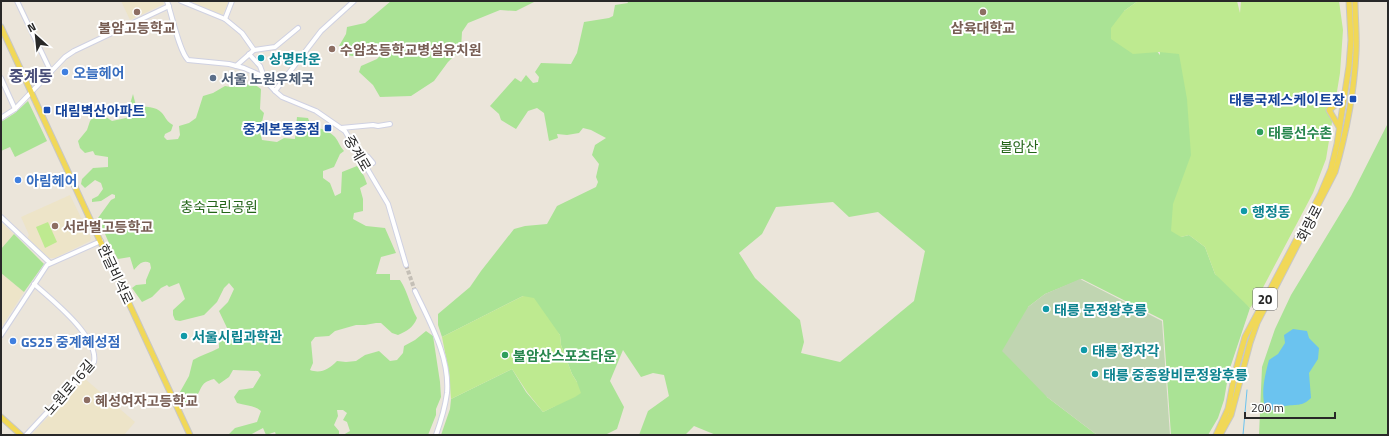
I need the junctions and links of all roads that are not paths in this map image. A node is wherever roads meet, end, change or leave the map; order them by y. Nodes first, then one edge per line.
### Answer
1 (17, 1) edge
2 (167, 1) edge
3 (181, 1) edge
4 (232, 1) edge
5 (354, 1) edge
6 (1345, 1) edge
7 (1349, 1) edge
8 (1355, 1) edge
9 (169, 6) junction
10 (225, 19) junction
11 (1, 27) edge
12 (1350, 27) junction
13 (298, 28) dead end
14 (254, 50) junction
15 (249, 54) junction
16 (236, 66) junction
17 (51, 72) junction
18 (1, 78) edge
19 (264, 78) junction
20 (1347, 82) junction
21 (275, 91) junction
22 (32, 93) junction
23 (1344, 98) junction
24 (1350, 98) junction
25 (16, 109) junction
26 (1, 118) edge
27 (390, 124) dead end
28 (1340, 127) junction
29 (341, 128) junction
30 (1342, 146) junction
31 (356, 148) junction
32 (373, 162) dead end
33 (1, 218) edge
34 (101, 241) junction
35 (50, 263) junction
36 (406, 265) tunnel mouth
37 (34, 284) junction
38 (415, 292) tunnel mouth
39 (1, 335) edge
40 (1, 416) edge
41 (21, 435) edge
42 (26, 435) edge
43 (190, 435) edge
44 (436, 435) edge
45 (1216, 435) edge
46 (1220, 435) edge

1 - 17 street
2 - 9 street, 중계로
3 - 10 street
4 - 10 street
5 - 21 street
6 - 12 main road
7 - 12 main road, 화랑로 / 20
8 - 24 main road, 화랑로 / 20
9 - 16 street, 중계로
9 - 17 street
10 - 14 street
11 - 22 main road, 한글비석로
12 - 20 main road, 화랑로 / 20
13 - 14 street
14 - 15 street
15 - 16 street
15 - 19 street, 중계로
16 - 19 street, 중계로
17 - 22 street
18 - 25 street
19 - 21 street, 중계로
20 - 23 main road, 화랑로 / 20
20 - 24 main road
21 - 29 street, 중계로
22 - 25 street
22 - 34 main road, 한글비석로
23 - 28 main road, 화랑로 / 20
23 - 28 main road
24 - 30 main road, 화랑로 / 20
25 - 26 street
27 - 29 street
28 - 30 main road
28 - 45 main road, 화랑로 / 20
29 - 31 street, 중계로
30 - 46 main road, 화랑로 / 20
31 - 32 street
31 - 36 street, 중계로
33 - 35 street
34 - 35 street
34 - 43 main road, 한글비석로
35 - 37 street
37 - 39 street
37 - 42 street, 노원로16길
38 - 44 street
40 - 41 main road

